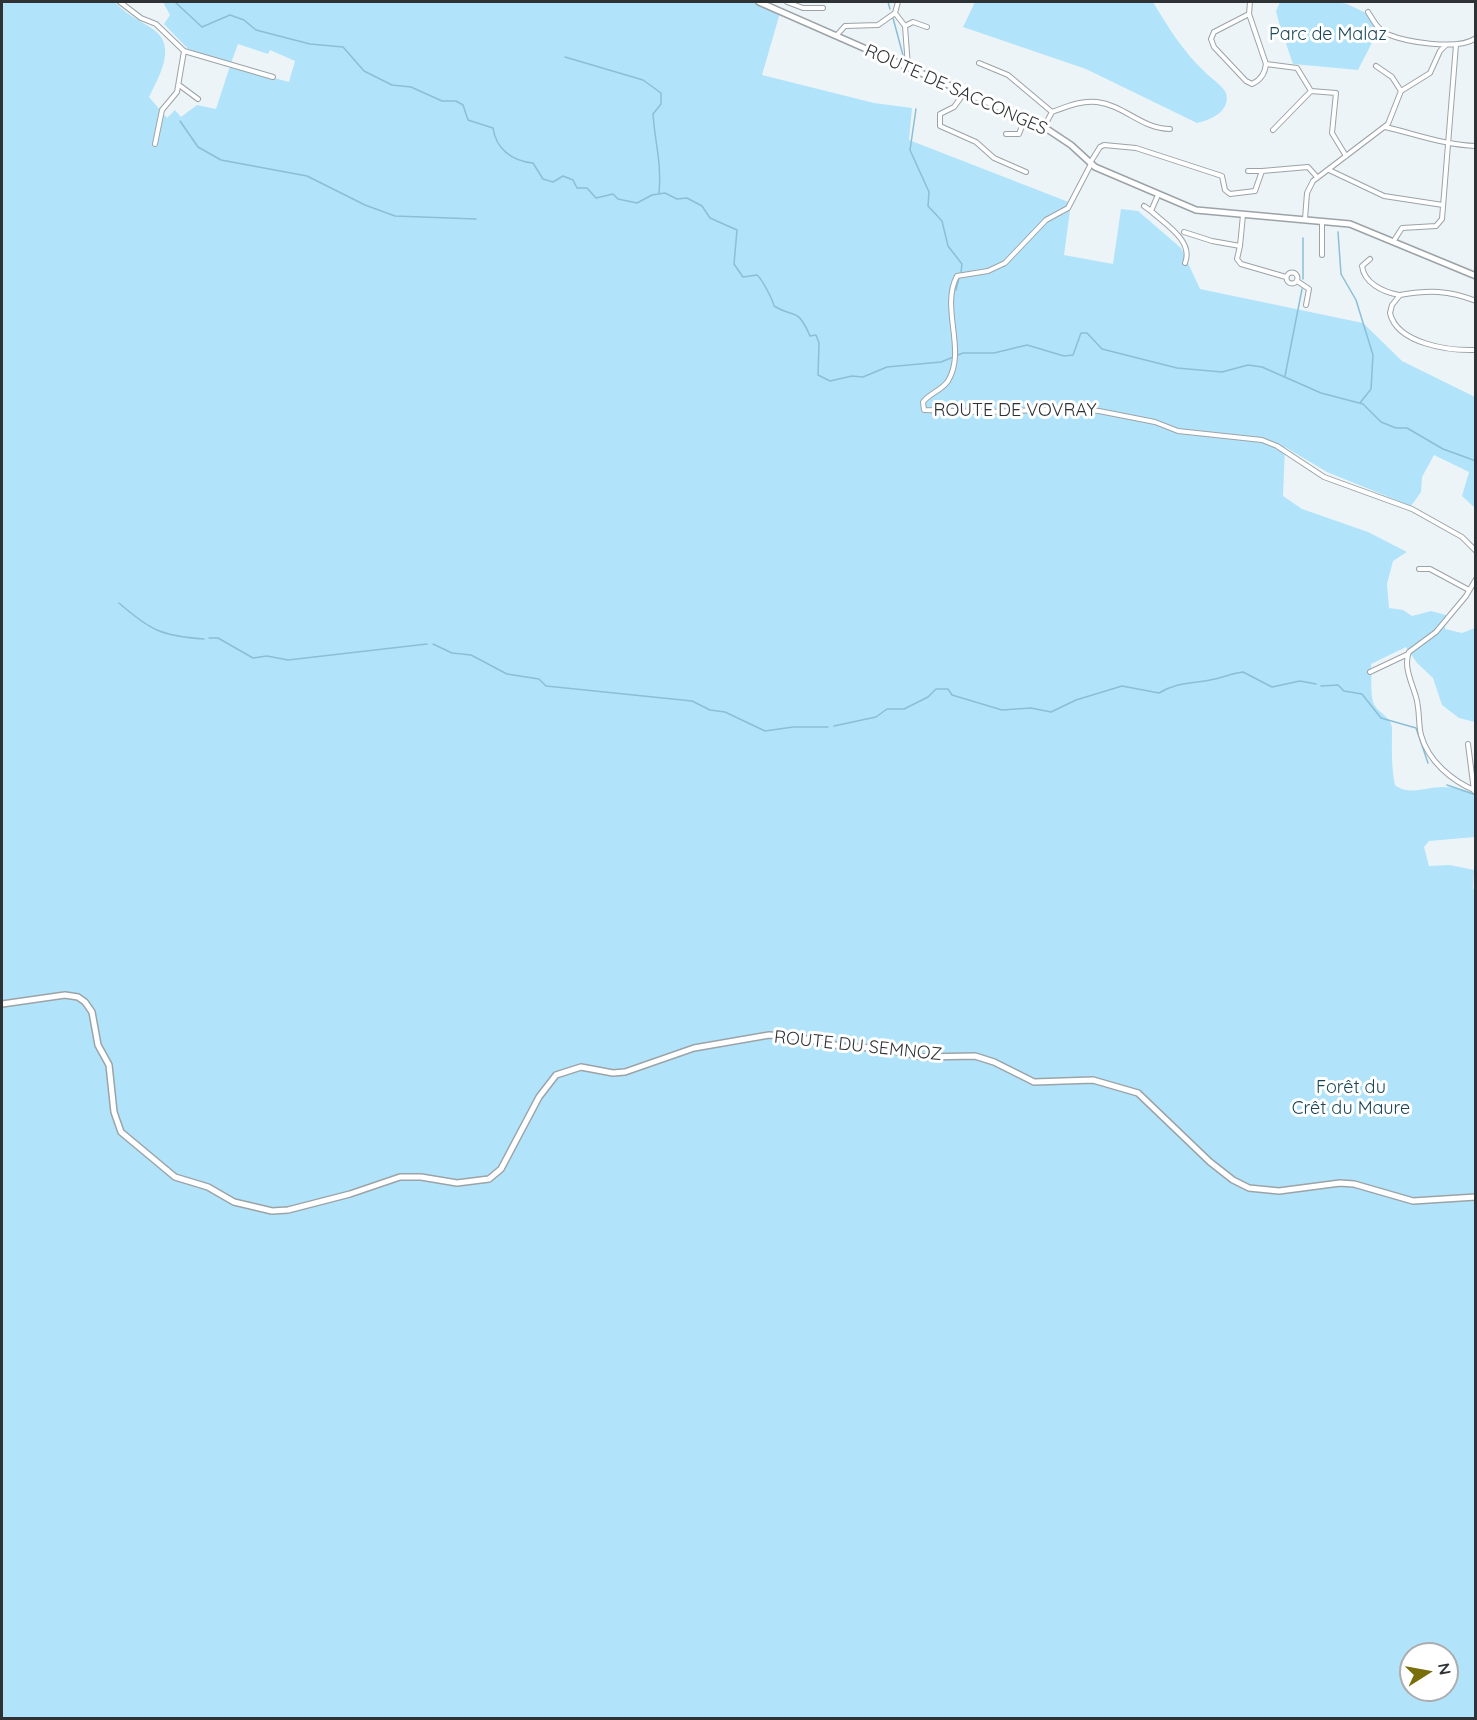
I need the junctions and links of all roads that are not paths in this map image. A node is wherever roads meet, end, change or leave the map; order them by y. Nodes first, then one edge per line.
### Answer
1 (120, 2) edge
2 (759, 2) edge
3 (787, 2) edge
4 (806, 2) edge
5 (898, 2) edge
6 (1250, 2) edge
7 (824, 8) dead end
8 (805, 9) junction
9 (1368, 12) dead end
10 (895, 13) junction
11 (1249, 14) junction
12 (905, 26) junction
13 (927, 27) dead end
14 (836, 36) junction
15 (1476, 38) edge
16 (1446, 45) junction
17 (1456, 45) junction
18 (184, 51) junction
19 (979, 63) dead end
20 (1266, 64) junction
21 (1376, 66) dead end
22 (908, 68) junction
23 (273, 77) dead end
24 (179, 86) junction
25 (1311, 91) junction
26 (1401, 92) junction
27 (964, 93) junction
28 (198, 99) dead end
29 (1052, 112) junction
30 (1025, 118) junction
31 (1044, 127) junction
32 (1384, 127) junction
33 (1170, 129) dead end
34 (1273, 130) dead end
35 (1006, 134) dead end
36 (155, 144) dead end
37 (1448, 145) junction
38 (1476, 146) edge
39 (1346, 156) junction
40 (1091, 164) junction
41 (1329, 170) junction
42 (1248, 171) dead end
43 (1262, 171) junction
44 (1026, 172) dead end
45 (1317, 177) junction
46 (1158, 195) junction
47 (1443, 205) junction
48 (1144, 206) dead end
49 (1150, 212) junction
50 (1244, 215) junction
51 (1305, 219) junction
52 (1322, 220) junction
53 (1184, 232) dead end
54 (1394, 242) junction
55 (1240, 246) junction
56 (1322, 255) dead end
57 (1370, 259) dead end
58 (1185, 263) dead end
59 (1476, 276) edge
60 (1286, 277) junction
61 (1297, 281) junction
62 (1400, 295) junction
63 (1476, 301) edge
64 (1306, 305) dead end
65 (1476, 350) edge
66 (1476, 551) edge
67 (1419, 569) dead end
68 (1476, 579) edge
69 (1469, 590) junction
70 (1408, 654) junction
71 (1370, 672) dead end
72 (1468, 744) dead end
73 (1475, 791) edge
74 (2, 1004) edge
75 (1476, 1197) edge

1 - 18 street
2 - 14 main road, ROUTE DE SACCONGES
3 - 8 street
4 - 8 street
5 - 10 street
6 - 11 street
7 - 8 street
9 - 16 street
10 - 12 street
10 - 14 street
11 - 20 street
11 - 20 street
12 - 13 street
12 - 22 street
14 - 22 main road, ROUTE DE SACCONGES
15 - 17 street
16 - 17 street
16 - 26 street
17 - 37 street
18 - 23 street
18 - 24 street
19 - 29 street
20 - 25 street
21 - 26 street
22 - 27 main road, ROUTE DE SACCONGES
24 - 28 street
24 - 36 street
25 - 34 street
25 - 39 street
26 - 32 street
27 - 30 main road, ROUTE DE SACCONGES
27 - 44 street
29 - 31 street
29 - 33 street
30 - 31 main road, ROUTE DE SACCONGES
30 - 35 street
31 - 40 main road, ROUTE DE SACCONGES
32 - 37 street
32 - 39 street
37 - 38 street
37 - 47 street
39 - 41 street
40 - 43 street
40 - 46 main road, ROUTE DE SACCONGES
40 - 66 street, ROUTE DE VOVRAY
41 - 45 street
41 - 47 street
42 - 43 street
43 - 45 street
45 - 51 street
46 - 49 street
46 - 50 main road, ROUTE DE SACCONGES
47 - 54 street
48 - 49 street
49 - 58 street
50 - 51 main road, ROUTE DE SACCONGES
50 - 55 street
51 - 52 main road, ROUTE DE SACCONGES
52 - 54 main road, ROUTE DE SACCONGES
52 - 56 street
53 - 55 street
54 - 59 main road, ROUTE DE SACCONGES
55 - 60 street
57 - 62 street
60 - 61 street
60 - 61 street
61 - 64 street
62 - 63 street
62 - 65 street
67 - 69 street
68 - 69 street
69 - 70 street
70 - 71 street
70 - 73 street
72 - 73 street
74 - 75 main road, ROUTE DU SEMNOZ

